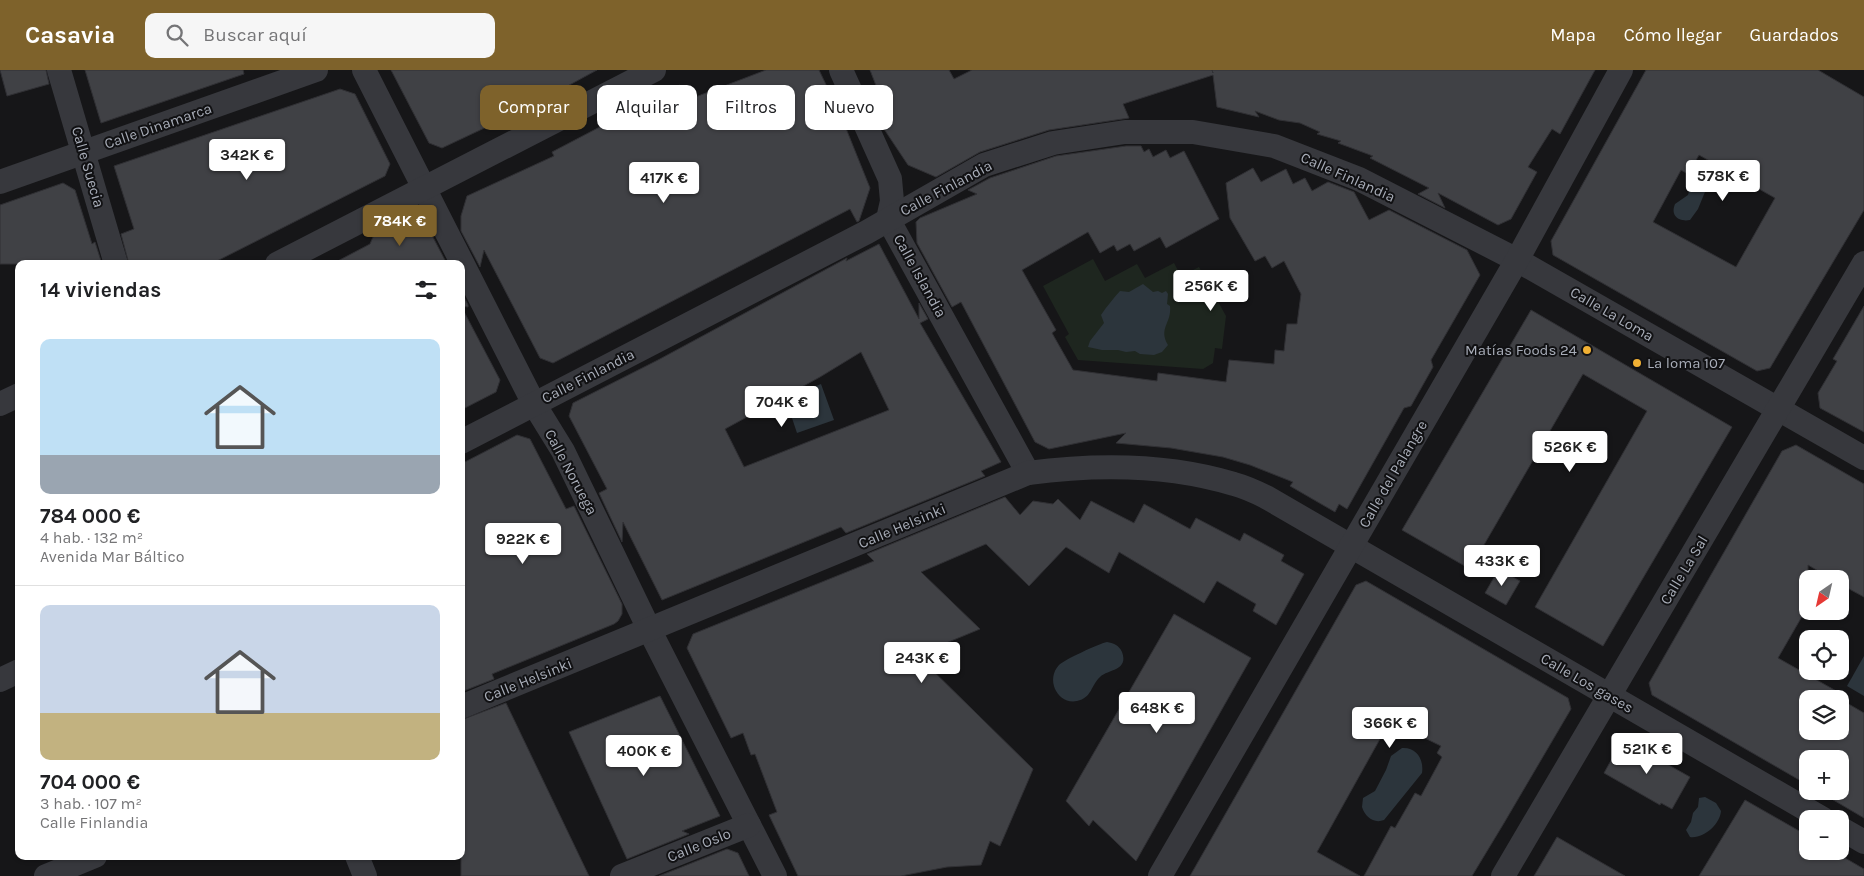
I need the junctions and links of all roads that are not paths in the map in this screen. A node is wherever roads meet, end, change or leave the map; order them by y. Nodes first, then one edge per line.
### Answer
1 (59, 70) edge
2 (316, 70) edge
3 (364, 70) edge
4 (654, 70) edge
5 (841, 70) edge
6 (1621, 70) edge
7 (84, 152) junction
8 (0, 182) edge
9 (424, 189) junction
10 (888, 219) junction
11 (115, 260) edge
12 (285, 260) edge
13 (460, 260) edge
14 (1516, 260) junction
15 (1864, 263) edge
16 (465, 269) edge
17 (15, 397) edge
18 (0, 404) edge
19 (534, 404) junction
20 (1778, 410) junction
21 (465, 440) edge
22 (1864, 458) edge
23 (1028, 473) junction
24 (1351, 546) junction
25 (650, 631) junction
26 (1610, 696) junction
27 (465, 705) edge
28 (1807, 810) edge
29 (749, 825) junction
30 (1849, 833) edge
31 (1864, 842) edge
32 (359, 860) edge
33 (70, 861) edge
34 (46, 876) edge
35 (365, 876) edge
36 (622, 876) edge
37 (775, 876) edge
38 (1160, 876) edge
39 (1503, 876) edge

1 - 7 street, Calle Suecia
2 - 7 street, Calle Dinamarca
3 - 9 street, Calle Noruega
4 - 9 street
5 - 10 street, Calle Islandia
6 - 14 street, Calle del Palangre
7 - 8 street, Calle Dinamarca
7 - 11 street, Calle Suecia
9 - 12 street
9 - 13 street, Calle Noruega
10 - 14 street, Calle Finlandia
10 - 19 street, Calle Finlandia
10 - 23 street, Calle Islandia
14 - 20 street, Calle La Loma
14 - 24 street, Calle del Palangre
15 - 20 street, Calle La Sal
16 - 19 street, Calle Noruega
17 - 18 street
19 - 21 street, Calle Finlandia
19 - 25 street, Calle Noruega
20 - 22 street, Calle La Loma
20 - 26 street, Calle La Sal
23 - 24 street, Calle Helsinki
23 - 25 street, Calle Helsinki
24 - 26 street, Calle Los gases
24 - 38 street, Calle del Palangre
25 - 27 street, Calle Helsinki
25 - 29 street, Calle Noruega
26 - 28 street, Calle Los gases
26 - 39 street, Calle La Sal
29 - 36 street, Calle Oslo
29 - 37 street, Calle Noruega
30 - 31 street
32 - 35 street
33 - 34 street

